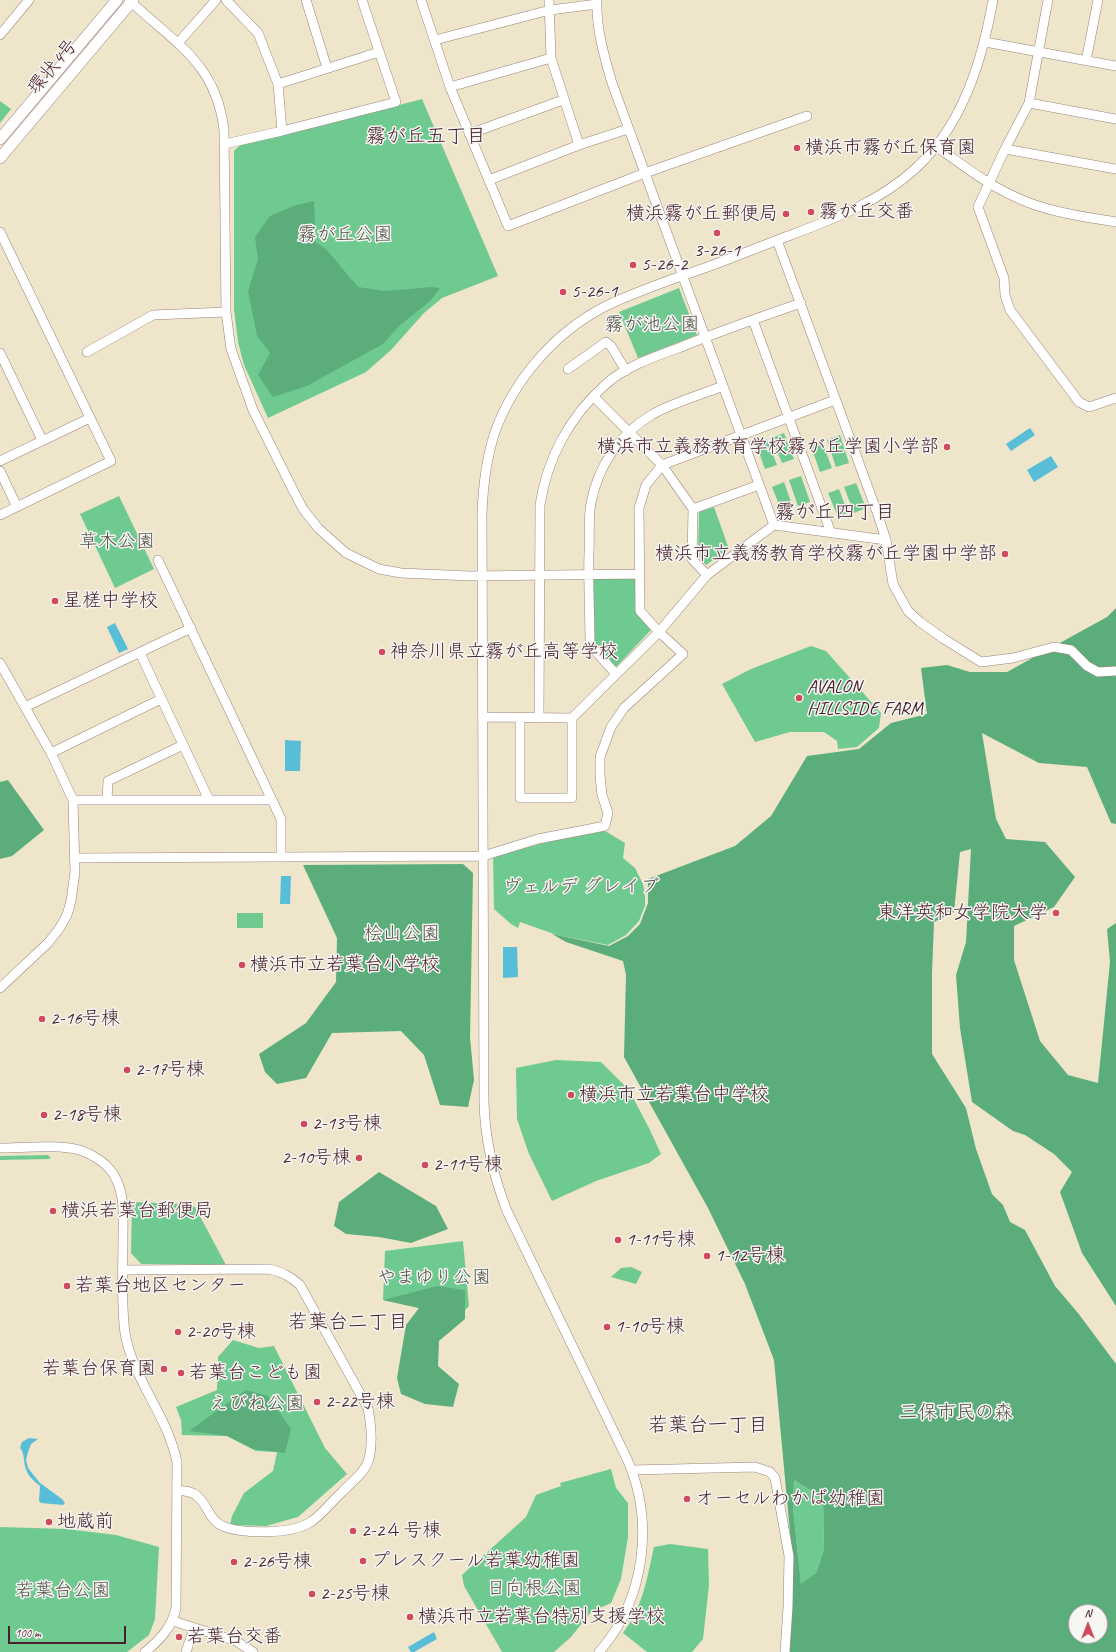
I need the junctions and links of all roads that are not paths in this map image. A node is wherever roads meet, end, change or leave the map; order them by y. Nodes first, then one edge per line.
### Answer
1 (29, 0) edge
2 (117, 0) edge
3 (216, 0) edge
4 (226, 0) edge
5 (306, 0) edge
6 (362, 0) edge
7 (422, 0) edge
8 (549, 0) edge
9 (993, 0) edge
10 (1048, 0) edge
11 (1098, 0) edge
12 (131, 1) edge
13 (597, 2) edge
14 (550, 10) junction
15 (0, 35) edge
16 (435, 40) junction
17 (985, 42) junction
18 (178, 43) junction
19 (379, 52) junction
20 (1039, 52) junction
21 (551, 58) junction
22 (1086, 61) junction
23 (1116, 66) edge
24 (327, 68) junction
25 (278, 84) junction
26 (450, 87) junction
27 (563, 100) junction
28 (1029, 102) junction
29 (807, 116) dead end
30 (1116, 119) edge
31 (628, 128) junction
32 (282, 131) junction
33 (469, 134) junction
34 (0, 139) edge
35 (225, 144) junction
36 (579, 145) junction
37 (936, 146) junction
38 (1004, 149) junction
39 (0, 158) edge
40 (1116, 169) edge
41 (645, 173) junction
42 (488, 180) junction
43 (988, 184) junction
44 (1116, 222) edge
45 (0, 232) edge
46 (777, 240) junction
47 (2, 244) edge
48 (682, 276) junction
49 (801, 303) junction
50 (226, 312) junction
51 (753, 320) junction
52 (706, 337) junction
53 (87, 352) dead end
54 (0, 353) edge
55 (568, 370) dead end
56 (626, 371) junction
57 (723, 386) junction
58 (594, 397) junction
59 (1116, 398) edge
60 (835, 400) junction
61 (789, 417) junction
62 (90, 418) junction
63 (628, 432) junction
64 (741, 435) junction
65 (42, 440) junction
66 (0, 461) edge
67 (662, 465) junction
68 (0, 471) edge
69 (759, 485) junction
70 (17, 507) junction
71 (693, 509) junction
72 (0, 515) edge
73 (774, 525) junction
74 (831, 533) junction
75 (886, 540) junction
76 (158, 560) dead end
77 (539, 574) junction
78 (589, 574) junction
79 (639, 574) junction
80 (707, 575) junction
81 (482, 576) junction
82 (191, 628) junction
83 (659, 632) junction
84 (140, 654) junction
85 (0, 663) edge
86 (1116, 671) edge
87 (616, 674) junction
88 (161, 699) junction
89 (25, 707) junction
90 (483, 717) junction
91 (520, 718) junction
92 (539, 718) junction
93 (572, 718) junction
94 (183, 746) junction
95 (51, 752) junction
96 (74, 800) junction
97 (107, 800) junction
98 (209, 800) junction
99 (271, 800) junction
100 (483, 856) junction
101 (280, 857) junction
102 (74, 858) junction
103 (0, 988) edge
104 (0, 1148) edge
105 (123, 1270) junction
106 (632, 1470) junction
107 (177, 1490) junction
108 (173, 1621) junction
109 (194, 1628) junction
110 (146, 1652) edge
111 (186, 1652) edge
112 (253, 1652) edge
113 (599, 1652) edge
114 (785, 1652) edge

1 - 15 street
2 - 34 main road, 環状4号
3 - 18 street
4 - 25 street
5 - 24 street
6 - 19 street
7 - 16 street
8 - 14 street
9 - 17 street
10 - 20 street
11 - 22 street
12 - 18 street
12 - 39 main road, 環状4号
13 - 14 street
13 - 31 street
14 - 16 street
14 - 21 street
16 - 26 street
17 - 20 street
17 - 37 street
18 - 35 street
19 - 24 street
19 - 32 street
20 - 22 street
20 - 28 street
21 - 26 street
21 - 27 street
22 - 23 street
24 - 25 street
25 - 32 street
26 - 33 street
27 - 33 street
27 - 36 street
28 - 30 street
28 - 38 street
29 - 41 street
31 - 36 street
31 - 41 street
32 - 35 street
33 - 42 street
35 - 50 street
36 - 42 street
37 - 43 street
37 - 46 street
38 - 40 street
38 - 43 street
41 - 42 street
41 - 48 street
43 - 44 street
43 - 59 street
45 - 47 street
46 - 48 street
46 - 49 street
47 - 62 street
48 - 52 street
48 - 81 street
49 - 51 street
49 - 60 street
50 - 53 street
50 - 81 street
51 - 52 street
51 - 61 street
52 - 56 street
52 - 57 street
54 - 65 street
55 - 56 street
56 - 58 street
57 - 63 street
57 - 64 street
58 - 63 street
58 - 77 street
60 - 61 street
60 - 75 street
61 - 64 street
61 - 74 street
62 - 65 street
62 - 70 street
63 - 67 street
63 - 78 street
64 - 67 street
64 - 69 street
65 - 66 street
67 - 71 street
67 - 79 street
68 - 70 street
69 - 71 street
69 - 73 street
70 - 72 street
71 - 80 street
73 - 74 street
73 - 80 street
74 - 75 street
75 - 86 street
76 - 82 street
77 - 78 street
77 - 81 street
77 - 92 street
78 - 79 street
78 - 87 street
79 - 83 street
80 - 83 street
81 - 90 street
82 - 84 street
82 - 99 street
83 - 87 street
83 - 100 street
84 - 88 street
84 - 89 street
85 - 89 street
87 - 93 street
88 - 94 street
88 - 95 street
89 - 95 street
90 - 91 street
90 - 100 street
91 - 92 street
91 - 93 street
92 - 93 street
94 - 97 street
94 - 98 street
95 - 96 street
96 - 97 street
96 - 102 street
97 - 98 street
98 - 99 street
99 - 101 street
100 - 101 street
100 - 106 street
101 - 102 street
102 - 103 street
104 - 105 street
105 - 107 street
105 - 107 street
106 - 113 street
106 - 114 street
107 - 108 street
108 - 109 street
108 - 110 street
109 - 111 street
109 - 112 street

